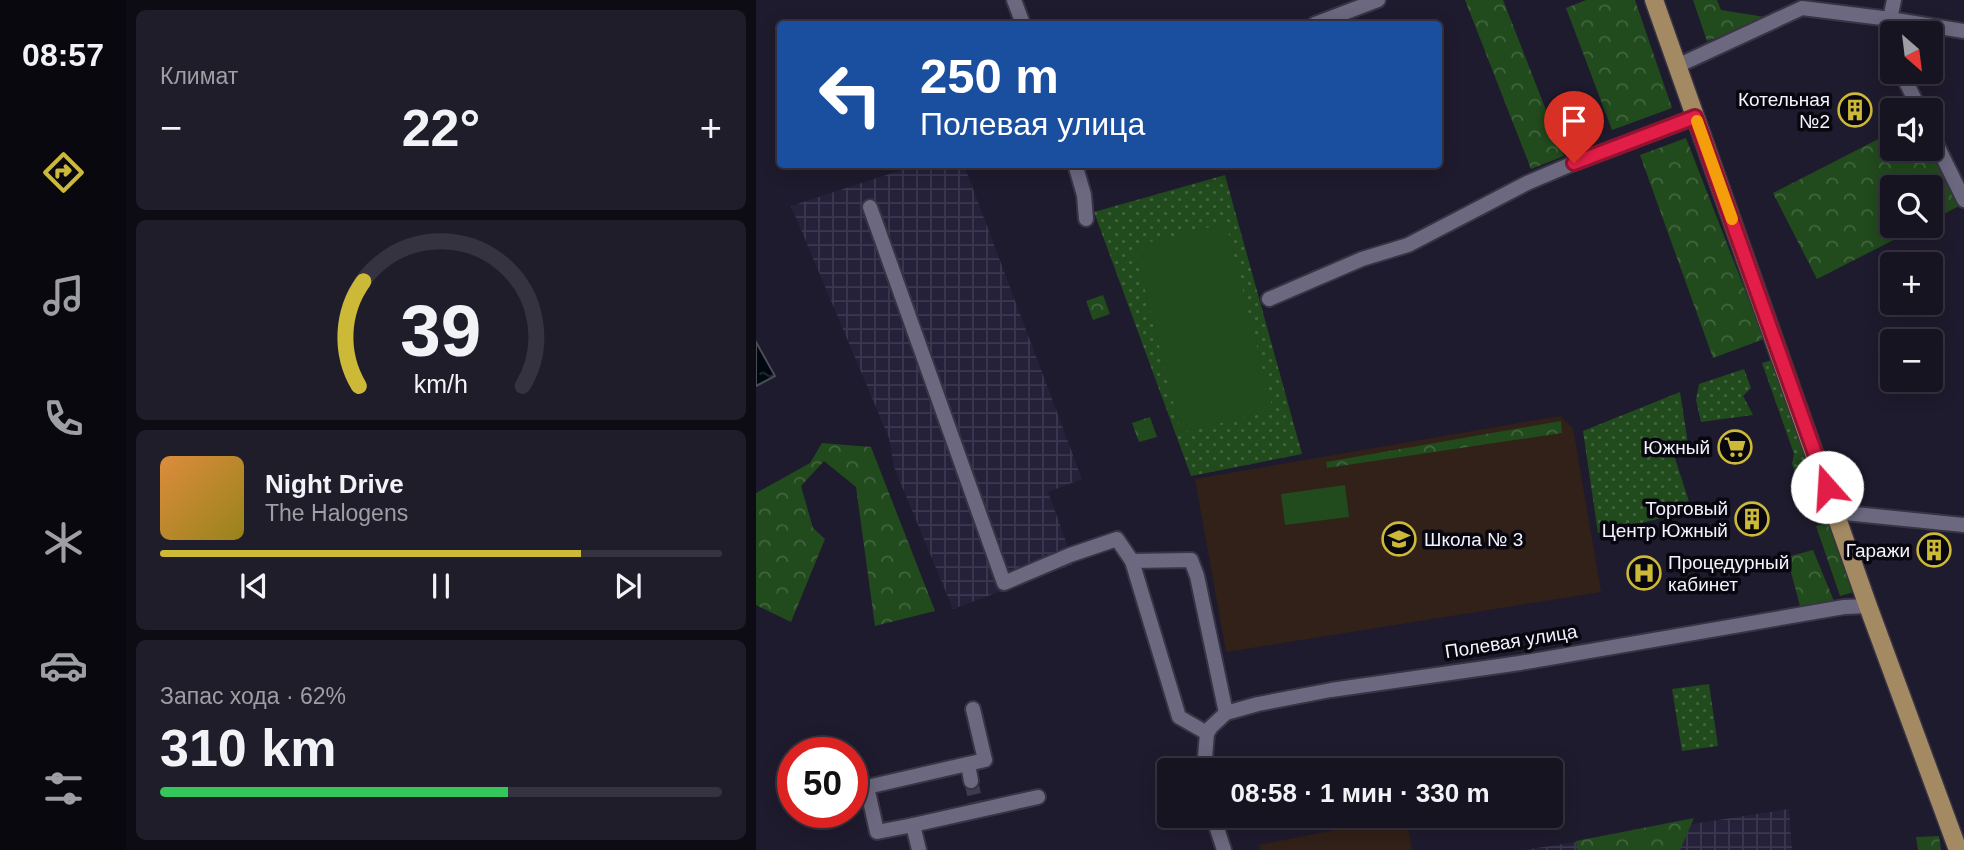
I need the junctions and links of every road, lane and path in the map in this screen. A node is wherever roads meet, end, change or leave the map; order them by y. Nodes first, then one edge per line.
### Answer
1 (1014, 0) edge
2 (1654, 0) edge
3 (1894, 0) edge
4 (1375, 1) edge
5 (1343, 6) edge
6 (1890, 19) junction
7 (1022, 21) edge
8 (1320, 21) edge
9 (1964, 31) edge
10 (1677, 66) junction
11 (1695, 117) junction
12 (1943, 157) edge
13 (1076, 168) edge
14 (1964, 200) edge
15 (870, 207) dead end
16 (1086, 219) dead end
17 (1269, 299) dead end
18 (1836, 512) junction
19 (1964, 525) edge
20 (1132, 561) junction
21 (1868, 606) junction
22 (974, 709) dead end
23 (1226, 713) junction
24 (1207, 733) junction
25 (1205, 758) edge
26 (968, 764) junction
27 (971, 781) tunnel mouth
28 (1038, 797) dead end
29 (913, 825) junction
30 (1217, 828) edge
31 (919, 850) edge
32 (1224, 850) edge
33 (1958, 850) edge

1 - 7 street
2 - 10 main road
3 - 6 street
4 - 5 street
5 - 8 street
6 - 9 street
6 - 10 street
10 - 11 main road
11 - 17 street
11 - 18 main road
12 - 14 street
13 - 16 street
15 - 20 street
18 - 19 street
18 - 21 main road
20 - 23 street
20 - 24 street
21 - 23 street, Полевая улица
21 - 33 main road
22 - 26 street
23 - 24 street
24 - 25 street
26 - 27 street
26 - 29 street
28 - 29 street
29 - 31 street
30 - 32 street

